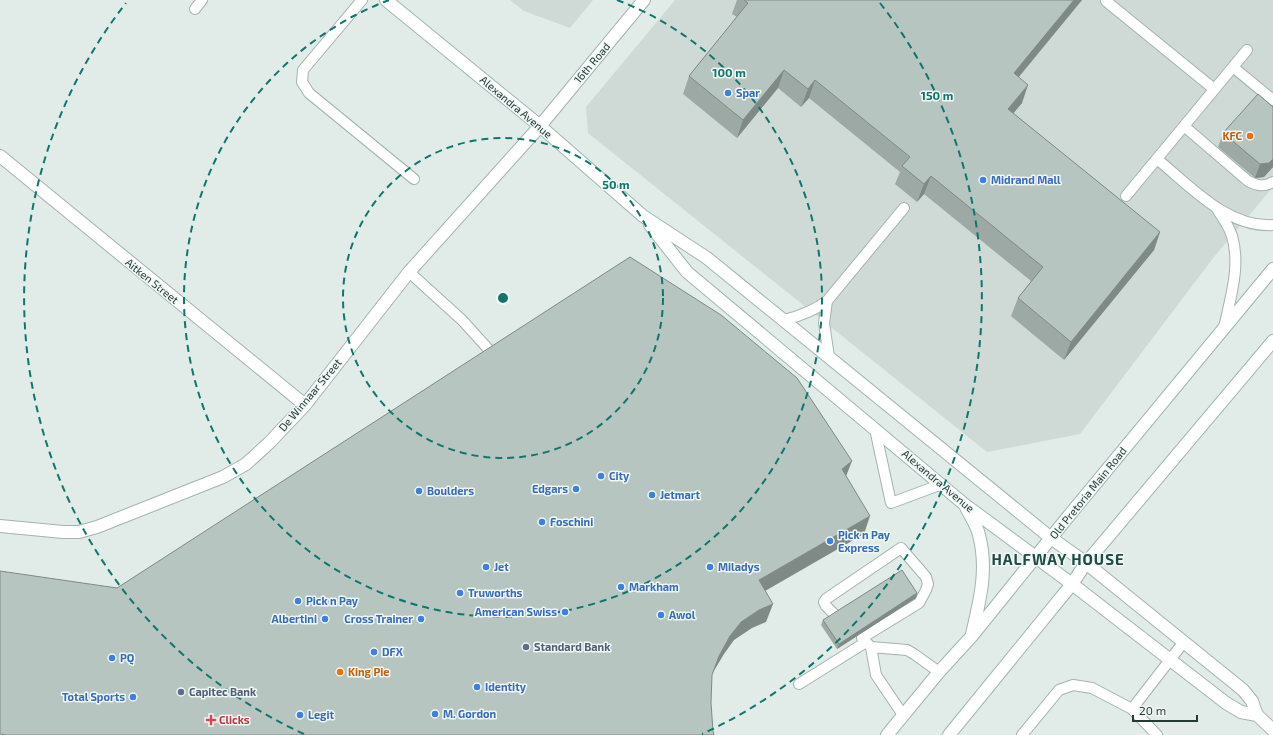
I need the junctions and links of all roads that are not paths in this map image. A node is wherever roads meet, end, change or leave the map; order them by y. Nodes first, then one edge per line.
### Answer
1 (202, 0) edge
2 (362, 0) edge
3 (386, 0) edge
4 (644, 0) edge
5 (1106, 1) edge
6 (194, 9) dead end
7 (1247, 50) dead end
8 (1233, 67) junction
9 (1214, 89) junction
10 (1273, 100) edge
11 (540, 126) junction
12 (1184, 126) junction
13 (0, 156) edge
14 (1157, 159) junction
15 (414, 179) dead end
16 (1273, 182) edge
17 (1126, 196) dead end
18 (904, 208) dead end
19 (1217, 209) junction
20 (644, 216) junction
21 (1273, 225) edge
22 (1273, 269) edge
23 (408, 272) junction
24 (827, 301) junction
25 (784, 320) junction
26 (1224, 328) junction
27 (1273, 341) edge
28 (491, 352) edge
29 (829, 357) junction
30 (305, 405) junction
31 (875, 429) junction
32 (942, 484) junction
33 (964, 504) junction
34 (0, 526) edge
35 (1051, 538) junction
36 (1036, 558) junction
37 (1086, 563) junction
38 (1072, 584) junction
39 (836, 616) edge
40 (971, 637) junction
41 (864, 640) junction
42 (1183, 642) junction
43 (1171, 659) junction
44 (939, 672) junction
45 (799, 684) dead end
46 (1132, 709) junction
47 (903, 715) junction
48 (1257, 715) junction
49 (1273, 730) edge
50 (887, 735) edge
51 (949, 735) edge
52 (1022, 735) edge
53 (1157, 735) edge

1 - 6 lane
2 - 15 lane
3 - 11 main road, Alexandra Avenue
4 - 11 main road, 16th Road
5 - 9 lane
7 - 8 lane
8 - 9 lane
8 - 10 lane
9 - 12 lane
11 - 20 main road, Alexandra Avenue
11 - 23 main road, De Winnaar Street
12 - 14 lane
12 - 16 lane
13 - 30 main road, Aitken Street
14 - 17 lane
14 - 19 lane
18 - 24 lane
19 - 21 lane
19 - 26 lane
20 - 25 main road, Alexandra Avenue
20 - 31 main road, Alexandra Avenue
22 - 26 main road, Old Pretoria Main Road
23 - 28 lane
23 - 30 main road, De Winnaar Street
24 - 25 lane
24 - 29 lane
25 - 29 main road, Alexandra Avenue
26 - 35 main road, Old Pretoria Main Road
27 - 37 main road
29 - 35 main road, Alexandra Avenue
30 - 34 main road, De Winnaar Street
31 - 32 main road, Alexandra Avenue
31 - 32 lane
32 - 33 main road, Alexandra Avenue
33 - 36 main road, Alexandra Avenue
33 - 40 main road
35 - 36 main road, Old Pretoria Main Road
35 - 37 main road, Alexandra Avenue
36 - 38 main road, Alexandra Avenue
36 - 40 main road, Old Pretoria Main Road
37 - 38 main road
37 - 42 main road, Alexandra Avenue
38 - 43 main road, Alexandra Avenue
38 - 51 main road
39 - 41 lane
40 - 44 main road, Old Pretoria Main Road
41 - 44 lane
41 - 45 lane
41 - 47 lane
42 - 43 lane
42 - 48 main road, Alexandra Avenue
43 - 46 lane
43 - 48 main road, Alexandra Avenue
44 - 47 main road, Old Pretoria Main Road
46 - 52 lane
46 - 53 lane
47 - 50 main road, Old Pretoria Main Road
48 - 49 main road, Alexandra Avenue

